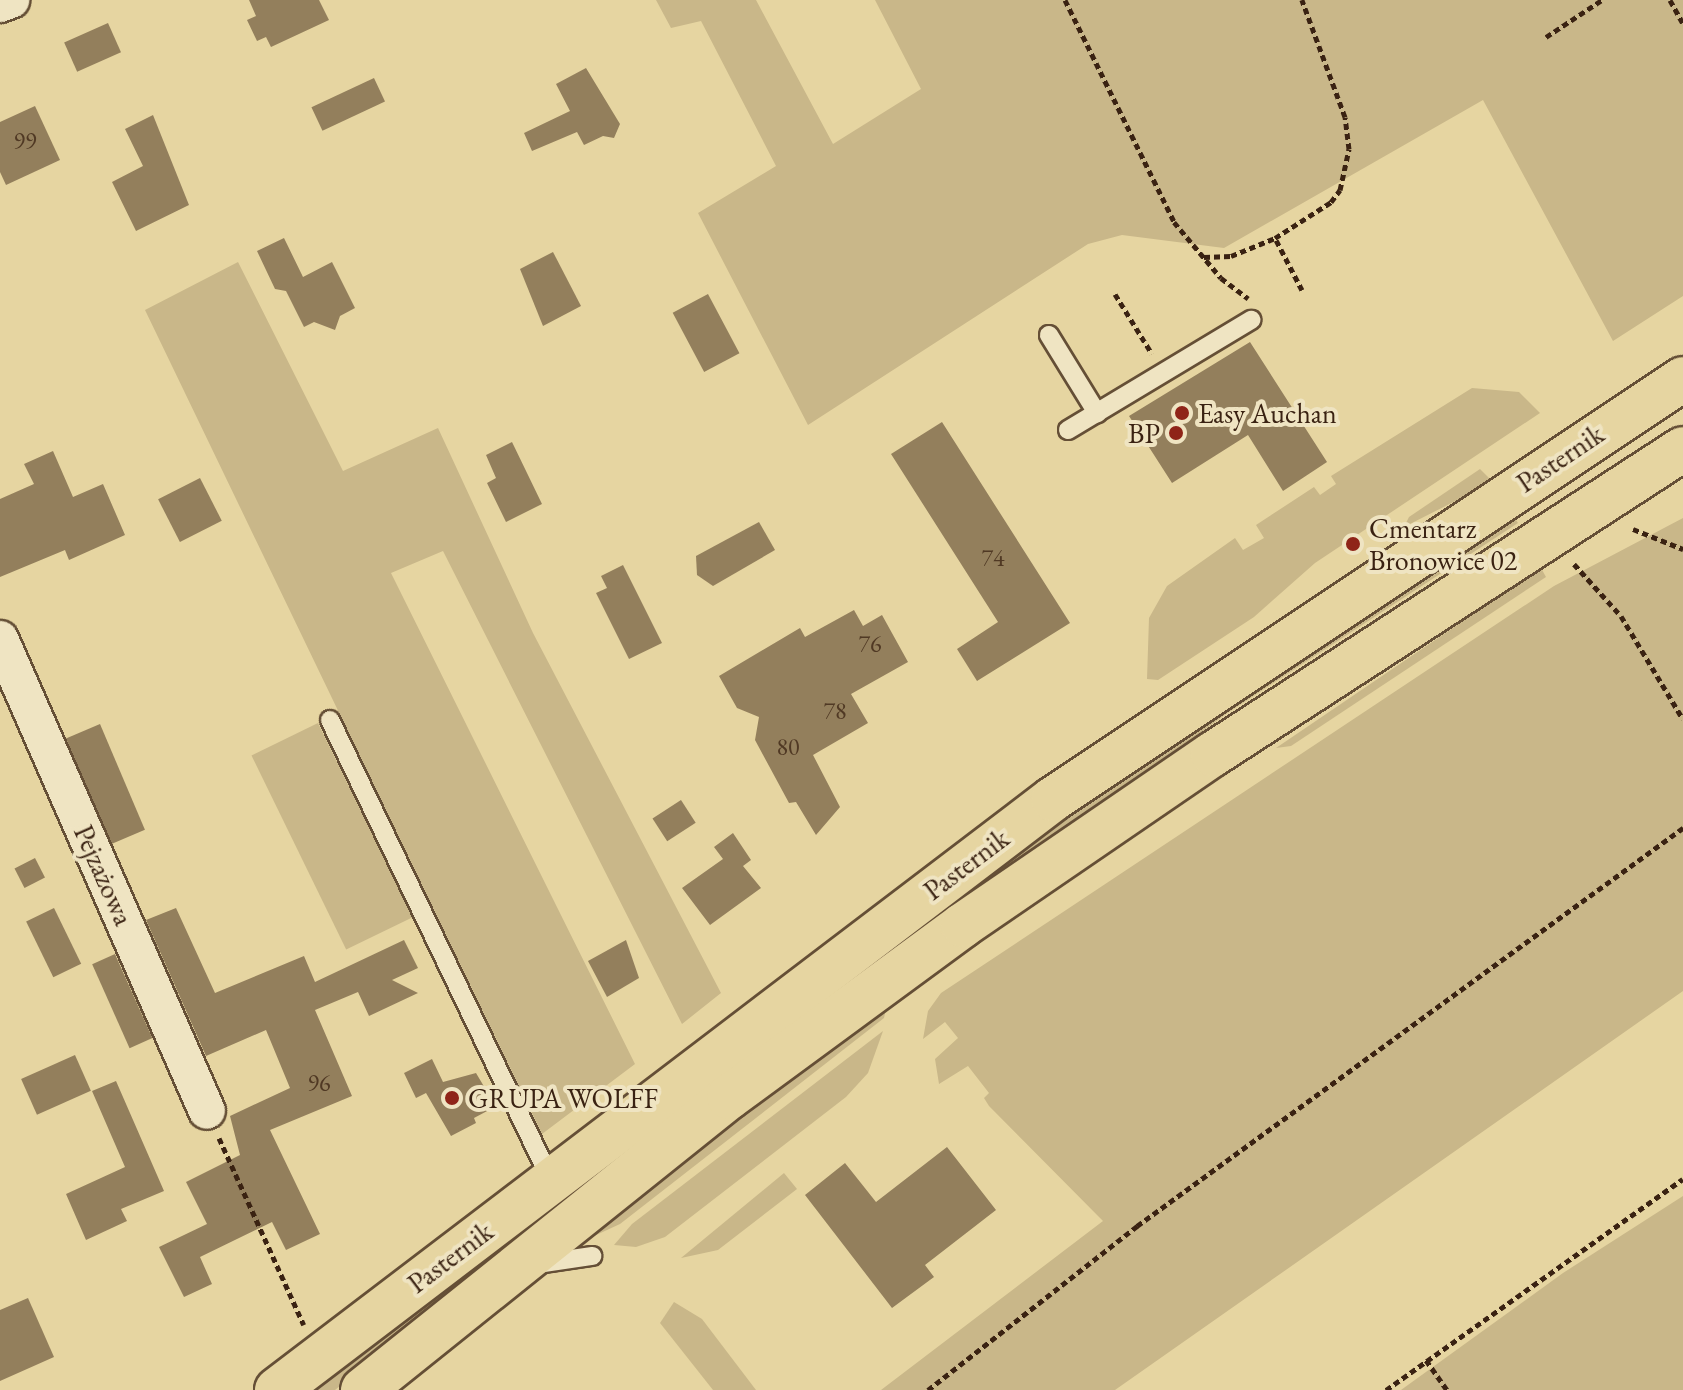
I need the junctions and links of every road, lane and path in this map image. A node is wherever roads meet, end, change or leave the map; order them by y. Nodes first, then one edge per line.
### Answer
1 (11, 0) edge
2 (1065, 0) edge
3 (1302, 0) edge
4 (1602, 0) edge
5 (1670, 0) edge
6 (0, 4) edge
7 (1683, 23) edge
8 (1546, 37) dead end
9 (1275, 238) junction
10 (1201, 256) junction
11 (1302, 290) dead end
12 (1115, 294) dead end
13 (1254, 312) joint
14 (1049, 335) dead end
15 (1163, 372) junction
16 (1683, 379) edge
17 (1097, 413) junction
18 (1068, 430) dead end
19 (1683, 449) edge
20 (1633, 529) dead end
21 (1683, 549) edge
22 (1573, 563) dead end
23 (0, 639) edge
24 (1683, 719) edge
25 (330, 720) dead end
26 (1683, 828) edge
27 (207, 1111) joint
28 (1683, 1179) edge
29 (551, 1180) junction
30 (592, 1256) dead end
31 (518, 1266) junction
32 (305, 1327) dead end
33 (1426, 1360) junction
34 (277, 1390) edge
35 (363, 1390) edge
36 (928, 1390) edge
37 (1386, 1390) edge
38 (1447, 1390) edge

1 - 6 street
2 - 10 path
3 - 9 path
4 - 8 path
5 - 7 path
9 - 10 path
9 - 11 path
10 - 13 path
12 - 15 path
13 - 15 lane
14 - 17 lane
15 - 17 lane
16 - 29 main road, Pasternik
17 - 18 lane
19 - 31 main road, Pasternik
20 - 21 path
22 - 24 path
23 - 27 street, Pejzażowa
25 - 29 lane
26 - 36 path
27 - 32 path
28 - 33 path
29 - 34 main road, Pasternik
30 - 31 lane
31 - 35 main road, Pasternik
33 - 37 path
33 - 38 path

